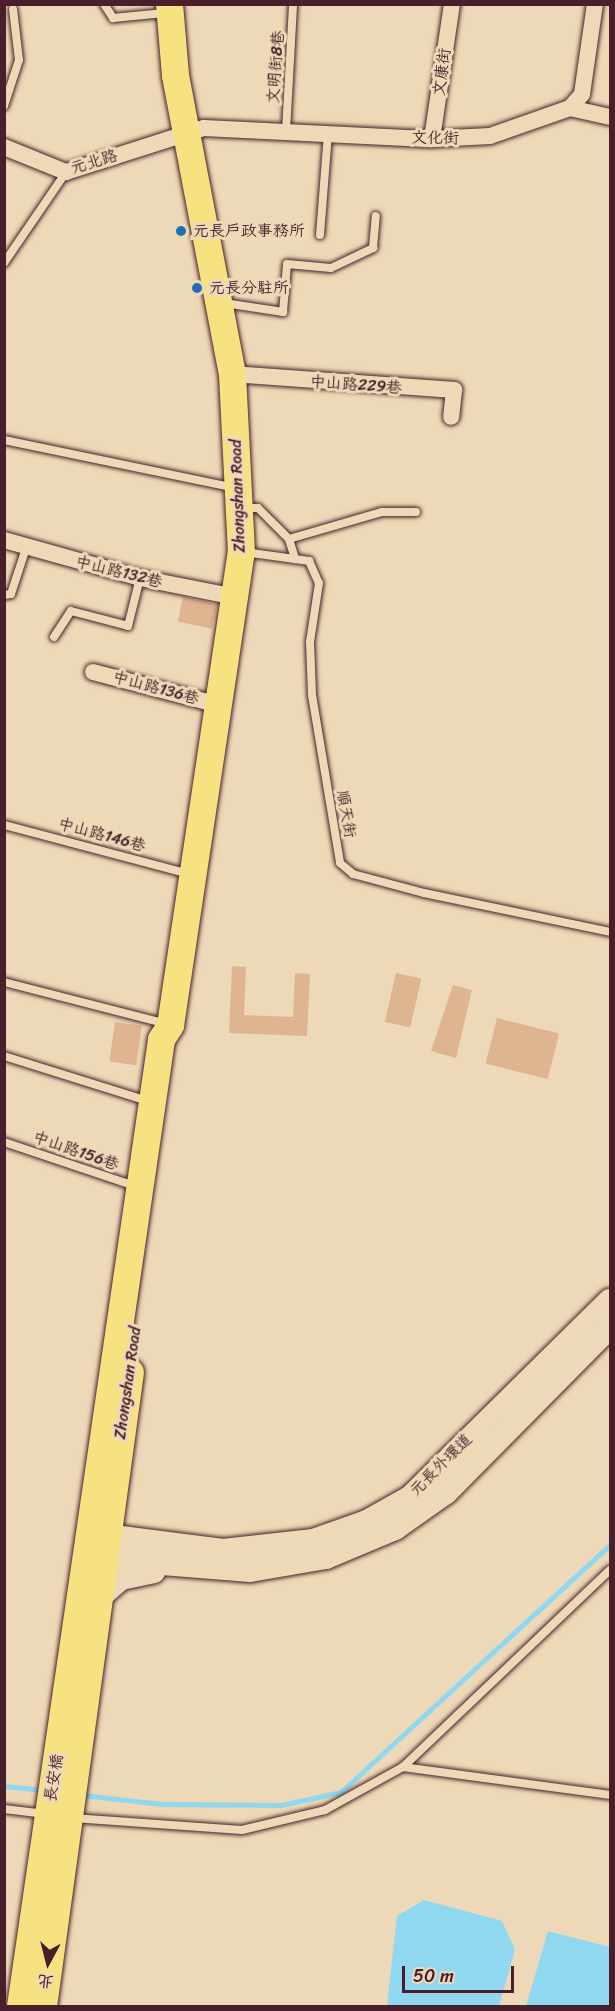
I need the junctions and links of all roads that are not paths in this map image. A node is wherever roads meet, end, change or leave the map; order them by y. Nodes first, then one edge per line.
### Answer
1 (104, 4) edge
2 (293, 4) edge
3 (452, 4) edge
4 (595, 4) edge
5 (13, 9) dead end
6 (169, 9) edge
7 (4, 106) edge
8 (570, 108) junction
9 (610, 117) edge
10 (286, 131) junction
11 (186, 132) junction
12 (328, 134) junction
13 (432, 139) junction
14 (4, 147) edge
15 (66, 172) junction
16 (376, 216) dead end
17 (320, 235) dead end
18 (4, 263) edge
19 (220, 303) junction
20 (232, 374) junction
21 (451, 417) dead end
22 (4, 440) edge
23 (239, 498) junction
24 (416, 512) dead end
25 (289, 539) junction
26 (4, 540) edge
27 (26, 548) junction
28 (241, 552) junction
29 (295, 559) junction
30 (140, 578) junction
31 (4, 595) edge
32 (236, 597) junction
33 (54, 637) dead end
34 (93, 672) dead end
35 (219, 705) junction
36 (4, 825) edge
37 (192, 875) junction
38 (610, 932) edge
39 (4, 982) edge
40 (170, 1025) junction
41 (4, 1056) edge
42 (152, 1102) junction
43 (4, 1142) edge
44 (139, 1188) junction
45 (610, 1301) edge
46 (610, 1326) edge
47 (95, 1546) junction
48 (174, 1567) junction
49 (610, 1570) edge
50 (98, 1598) junction
51 (69, 1742) junction
52 (403, 1767) junction
53 (610, 1795) edge
54 (4, 1809) edge
55 (58, 1816) junction
56 (20, 2007) edge
57 (43, 2007) edge

1 - 6 lane
2 - 10 lane, 文明街8巷
3 - 13 street, 文康街
4 - 8 street
5 - 7 lane
6 - 11 main road, Zhongshan Road
8 - 9 street
8 - 13 street, 文化街
10 - 11 street, 文化街
10 - 12 street, 文化街
11 - 15 street, 元北路
11 - 19 main road, Zhongshan Road
12 - 13 street, 文化街
12 - 17 lane
14 - 15 street, 元北路
15 - 18 lane
16 - 19 lane
19 - 20 main road, Zhongshan Road
20 - 21 street, 中山路229巷
20 - 23 main road, Zhongshan Road
22 - 23 lane
23 - 25 lane
23 - 28 main road, Zhongshan Road
24 - 25 lane
25 - 29 lane
26 - 27 street, 中山路132巷
27 - 30 street, 中山路132巷
27 - 31 lane
28 - 29 lane
28 - 32 main road, Zhongshan Road
29 - 38 lane, 順天街
30 - 32 street, 中山路132巷
30 - 33 lane
32 - 35 main road, Zhongshan Road
34 - 35 street, 中山路136巷
35 - 37 main road, Zhongshan Road
36 - 37 lane, 中山路146巷
37 - 40 main road, Zhongshan Road
39 - 40 lane
40 - 42 main road, Zhongshan Road
40 - 47 main road, Zhongshan Road
41 - 42 lane
42 - 44 main road, Zhongshan Road
43 - 44 lane, 中山路156巷
44 - 47 main road, Zhongshan Road
45 - 47 street, 元長外環道
46 - 48 street, 元長外環道
47 - 48 street, 元長外環道
47 - 50 main road, Zhongshan Road
47 - 51 main road, Zhongshan Road
48 - 50 street
49 - 52 lane
50 - 51 main road, Zhongshan Road
51 - 55 main road, 長安橋
52 - 53 lane
52 - 55 lane
54 - 55 lane
55 - 56 main road
55 - 57 main road

